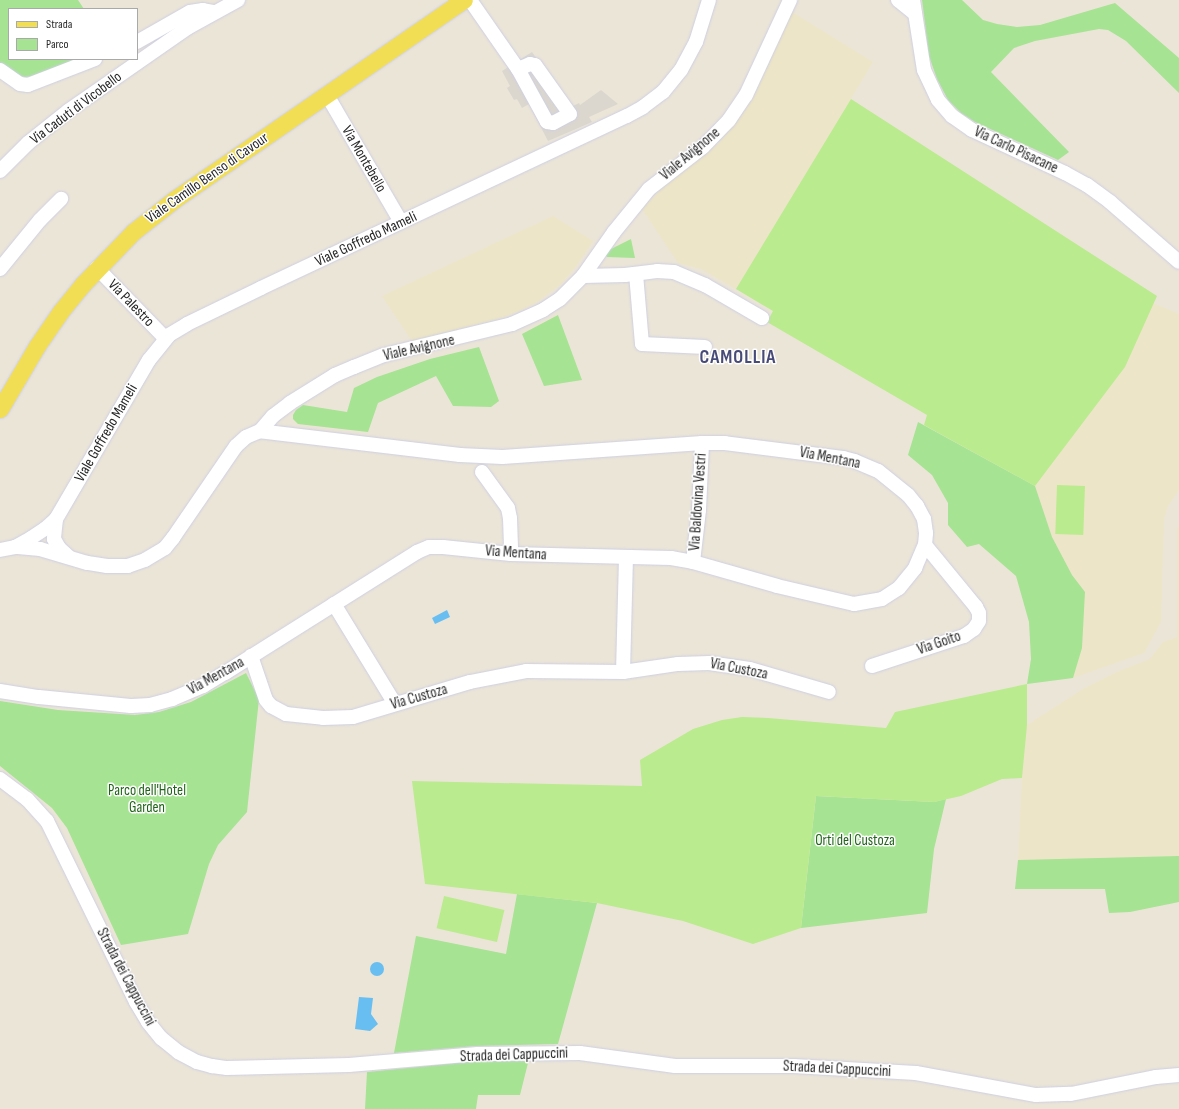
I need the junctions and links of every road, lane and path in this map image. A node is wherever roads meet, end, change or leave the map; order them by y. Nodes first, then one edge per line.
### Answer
1 (238, 0) edge
2 (464, 0) edge
3 (470, 0) edge
4 (709, 0) edge
5 (790, 0) edge
6 (898, 0) edge
7 (914, 7) edge
8 (213, 12) junction
9 (138, 41) edge
10 (92, 60) edge
11 (518, 69) dead end
12 (0, 70) edge
13 (327, 95) junction
14 (0, 171) edge
15 (61, 199) dead end
16 (401, 222) junction
17 (1179, 262) edge
18 (97, 268) junction
19 (0, 269) edge
20 (636, 274) junction
21 (583, 276) junction
22 (762, 318) dead end
23 (165, 338) junction
24 (705, 347) dead end
25 (0, 409) edge
26 (260, 431) junction
27 (702, 443) junction
28 (482, 472) dead end
29 (56, 519) junction
30 (925, 545) junction
31 (14, 547) junction
32 (0, 550) edge
33 (511, 554) junction
34 (69, 557) junction
35 (626, 558) junction
36 (693, 562) junction
37 (334, 604) junction
38 (251, 656) junction
39 (872, 666) dead end
40 (623, 672) junction
41 (0, 691) edge
42 (829, 692) dead end
43 (395, 704) junction
44 (0, 779) edge
45 (1179, 1075) edge

1 - 8 street, Via Caduti di Vicobello
2 - 13 main road, Viale Camillo Benso di Cavour
3 - 11 street
4 - 16 street, Viale Goffredo Mameli
5 - 21 street, Viale Avignone
6 - 7 street
7 - 17 street, Via Carlo Pisacane
8 - 9 street
8 - 14 street, Via Caduti di Vicobello
10 - 12 street
13 - 16 street, Via Montebello
13 - 18 main road, Viale Camillo Benso di Cavour
15 - 19 street
16 - 23 street, Viale Goffredo Mameli
18 - 23 street, Via Palestro
18 - 25 main road, Viale Camillo Benso di Cavour
20 - 21 street
20 - 22 street
20 - 24 street
21 - 26 street, Viale Avignone
23 - 29 street, Viale Goffredo Mameli
26 - 27 street, Via Mentana
26 - 34 street
27 - 30 street, Via Mentana
27 - 36 street, Via Baldovina Vestri
28 - 33 street
29 - 31 street, Viale Goffredo Mameli
29 - 34 street, Viale Goffredo Mameli
30 - 36 street, Via Mentana
30 - 39 street, Via Goito
31 - 32 street, Viale Goffredo Mameli
31 - 34 street
33 - 35 street, Via Mentana
33 - 37 street, Via Mentana
35 - 36 street, Via Mentana
35 - 40 street
37 - 38 street, Via Mentana
37 - 43 street
38 - 41 street, Via Mentana
38 - 43 street, Via Custoza
40 - 42 street, Via Custoza
40 - 43 street, Via Custoza
44 - 45 street, Strada dei Cappuccini

